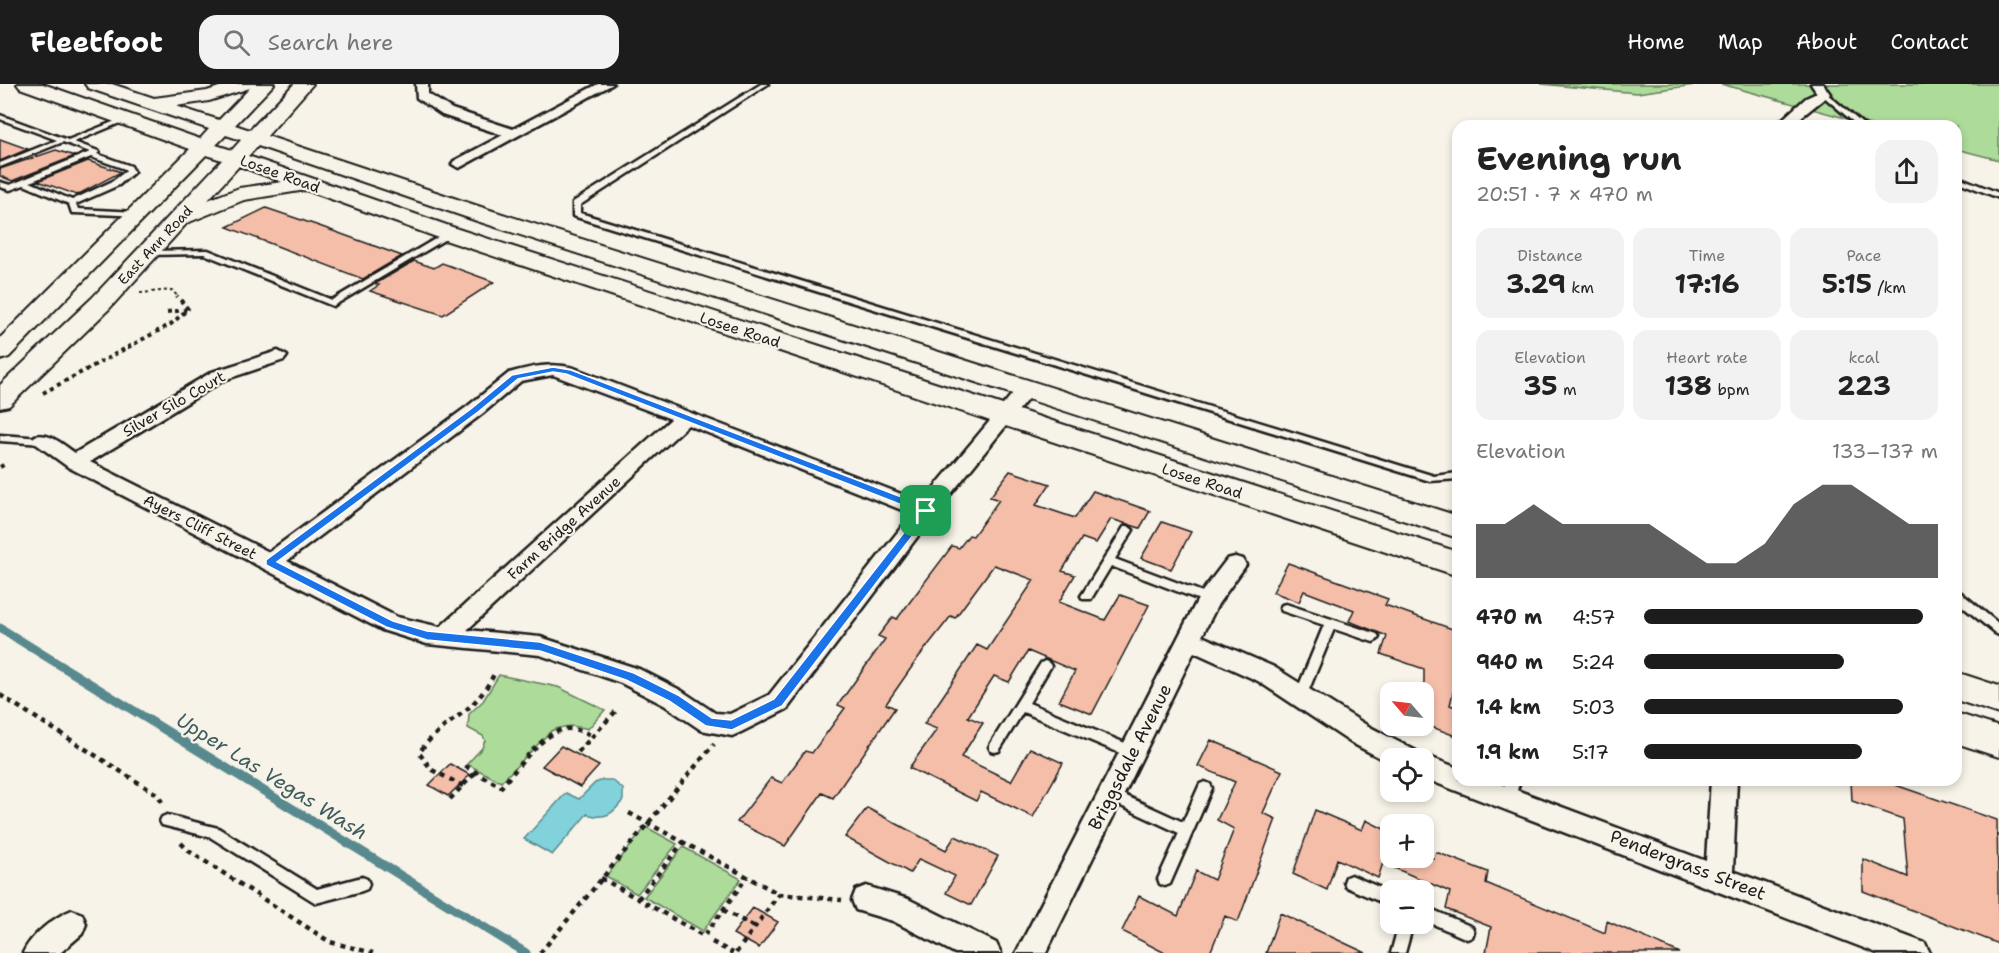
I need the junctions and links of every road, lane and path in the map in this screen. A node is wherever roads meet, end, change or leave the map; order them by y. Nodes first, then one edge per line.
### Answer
1 (26, 84) edge
2 (94, 84) edge
3 (246, 84) edge
4 (266, 84) edge
5 (304, 84) edge
6 (422, 84) edge
7 (606, 84) edge
8 (765, 84) edge
9 (1821, 89) edge
10 (148, 102) junction
11 (0, 117) edge
12 (125, 119) junction
13 (1789, 120) edge
14 (1855, 120) edge
15 (224, 126) junction
16 (514, 134) junction
17 (54, 137) junction
18 (252, 137) junction
19 (66, 141) junction
20 (204, 146) junction
21 (91, 154) junction
22 (233, 157) junction
23 (0, 158) edge
24 (459, 164) dead end
25 (0, 165) edge
26 (1962, 181) edge
27 (23, 183) junction
28 (0, 184) edge
29 (310, 184) junction
30 (1999, 196) edge
31 (72, 203) junction
32 (137, 214) junction
33 (173, 224) junction
34 (450, 234) junction
35 (147, 253) junction
36 (139, 293) dead end
37 (187, 310) junction
38 (166, 312) dead end
39 (0, 352) edge
40 (279, 356) dead end
41 (0, 367) edge
42 (0, 378) edge
43 (1026, 390) junction
44 (43, 393) dead end
45 (0, 400) edge
46 (1005, 417) junction
47 (683, 419) junction
48 (0, 438) edge
49 (42, 441) joint
50 (75, 462) junction
51 (7, 463) dead end
52 (0, 467) edge
53 (1452, 477) edge
54 (926, 511) junction
55 (1452, 525) edge
56 (1128, 530) dead end
57 (1109, 561) junction
58 (269, 562) junction
59 (1452, 562) edge
60 (1235, 565) dead end
61 (1087, 596) dead end
62 (1209, 599) junction
63 (1962, 600) edge
64 (1286, 608) dead end
65 (1331, 623) junction
66 (1999, 630) edge
67 (444, 637) junction
68 (1373, 637) dead end
69 (1189, 640) junction
70 (1045, 666) dead end
71 (495, 672) dead end
72 (1962, 688) edge
73 (1301, 695) junction
74 (1999, 700) edge
75 (1021, 705) junction
76 (616, 711) dead end
77 (732, 725) junction
78 (1962, 730) edge
79 (593, 736) junction
80 (1999, 742) edge
81 (995, 747) dead end
82 (1386, 748) edge
83 (578, 752) dead end
84 (1132, 752) junction
85 (465, 766) dead end
86 (1434, 770) edge
87 (476, 772) junction
88 (1452, 777) edge
89 (463, 786) junction
90 (1494, 786) edge
91 (1724, 786) edge
92 (1205, 788) dead end
93 (1511, 789) edge
94 (1111, 795) junction
95 (450, 799) dead end
96 (629, 813) dead end
97 (167, 821) dead end
98 (646, 822) junction
99 (1187, 830) junction
100 (684, 842) junction
101 (747, 877) junction
102 (1719, 877) junction
103 (602, 878) junction
104 (1165, 879) dead end
105 (1351, 882) dead end
106 (362, 884) dead end
107 (779, 894) junction
108 (1380, 895) edge
109 (638, 899) junction
110 (866, 900) joint
111 (723, 910) junction
112 (1434, 917) edge
113 (72, 924) dead end
114 (755, 927) junction
115 (1467, 932) dead end
116 (1403, 934) edge
117 (712, 942) dead end
118 (38, 953) edge
119 (540, 953) edge
120 (735, 953) edge
121 (986, 953) edge
122 (1031, 953) edge
123 (1398, 953) edge
124 (1915, 953) edge

1 - 12 main road, Losee Road
2 - 10 main road, Losee Road
3 - 10 main road
4 - 15 main road
5 - 18 main road, East Ann Road
6 - 16 street
7 - 16 street
8 - 53 lane
9 - 13 street
9 - 14 lane
10 - 15 main road, Losee Road
11 - 17 lane
12 - 19 lane
12 - 20 main road, Losee Road
15 - 18 main road, Losee Road
15 - 20 main road
16 - 24 street
17 - 19 lane
17 - 23 lane
18 - 22 main road, East Ann Road
18 - 43 main road, Losee Road
19 - 21 lane
19 - 25 lane
20 - 22 main road, Losee Road
20 - 32 main road
21 - 27 lane
21 - 31 lane
22 - 29 main road, Losee Road
22 - 33 main road, East Ann Road
26 - 30 lane
27 - 28 lane
27 - 31 lane
29 - 33 main road
29 - 34 main road, Losee Road
31 - 32 lane
32 - 39 main road
33 - 35 main road, East Ann Road
34 - 35 lane
34 - 46 main road, Losee Road
35 - 45 main road, East Ann Road
36 - 37 path
37 - 38 path
37 - 44 path
40 - 50 street, Silver Silo Court
41 - 42 main road
43 - 46 street
43 - 55 main road, Losee Road
46 - 54 street
46 - 59 main road, Losee Road
47 - 54 street
47 - 58 street
47 - 67 street, Farm Bridge Avenue
48 - 49 lane
49 - 50 street, Ayers Cliff Street
50 - 58 street, Ayers Cliff Street
51 - 52 path
54 - 77 street
56 - 57 lane
57 - 61 lane
57 - 62 lane
58 - 67 street, Ayers Cliff Street
60 - 62 street, Briggsdale Avenue
62 - 69 street, Briggsdale Avenue
63 - 66 lane
64 - 65 lane
65 - 68 lane
65 - 73 lane
67 - 77 street, Ayers Cliff Street
69 - 73 street
69 - 84 street, Briggsdale Avenue
70 - 75 lane
71 - 89 path
72 - 74 main road
73 - 82 street
75 - 81 lane
75 - 84 lane
76 - 79 path
77 - 98 path
78 - 80 main road
79 - 83 path
79 - 87 path
84 - 94 street, Briggsdale Avenue
85 - 87 path
86 - 88 street, Pendergrass Street
87 - 89 path
89 - 95 path
90 - 93 street, Pendergrass Street
91 - 102 street
92 - 99 lane
93 - 102 street, Pendergrass Street
94 - 99 lane
94 - 122 street, Briggsdale Avenue
96 - 98 path
97 - 106 lane
98 - 100 path
98 - 103 path
99 - 104 lane
100 - 101 path
100 - 109 path
101 - 107 path
101 - 111 path
102 - 124 street, Pendergrass Street
103 - 109 path
103 - 119 path
105 - 108 lane
107 - 110 path
107 - 114 path
109 - 111 path
110 - 121 street
111 - 114 path
112 - 115 lane
113 - 118 street
114 - 120 path
116 - 123 lane
117 - 120 path

